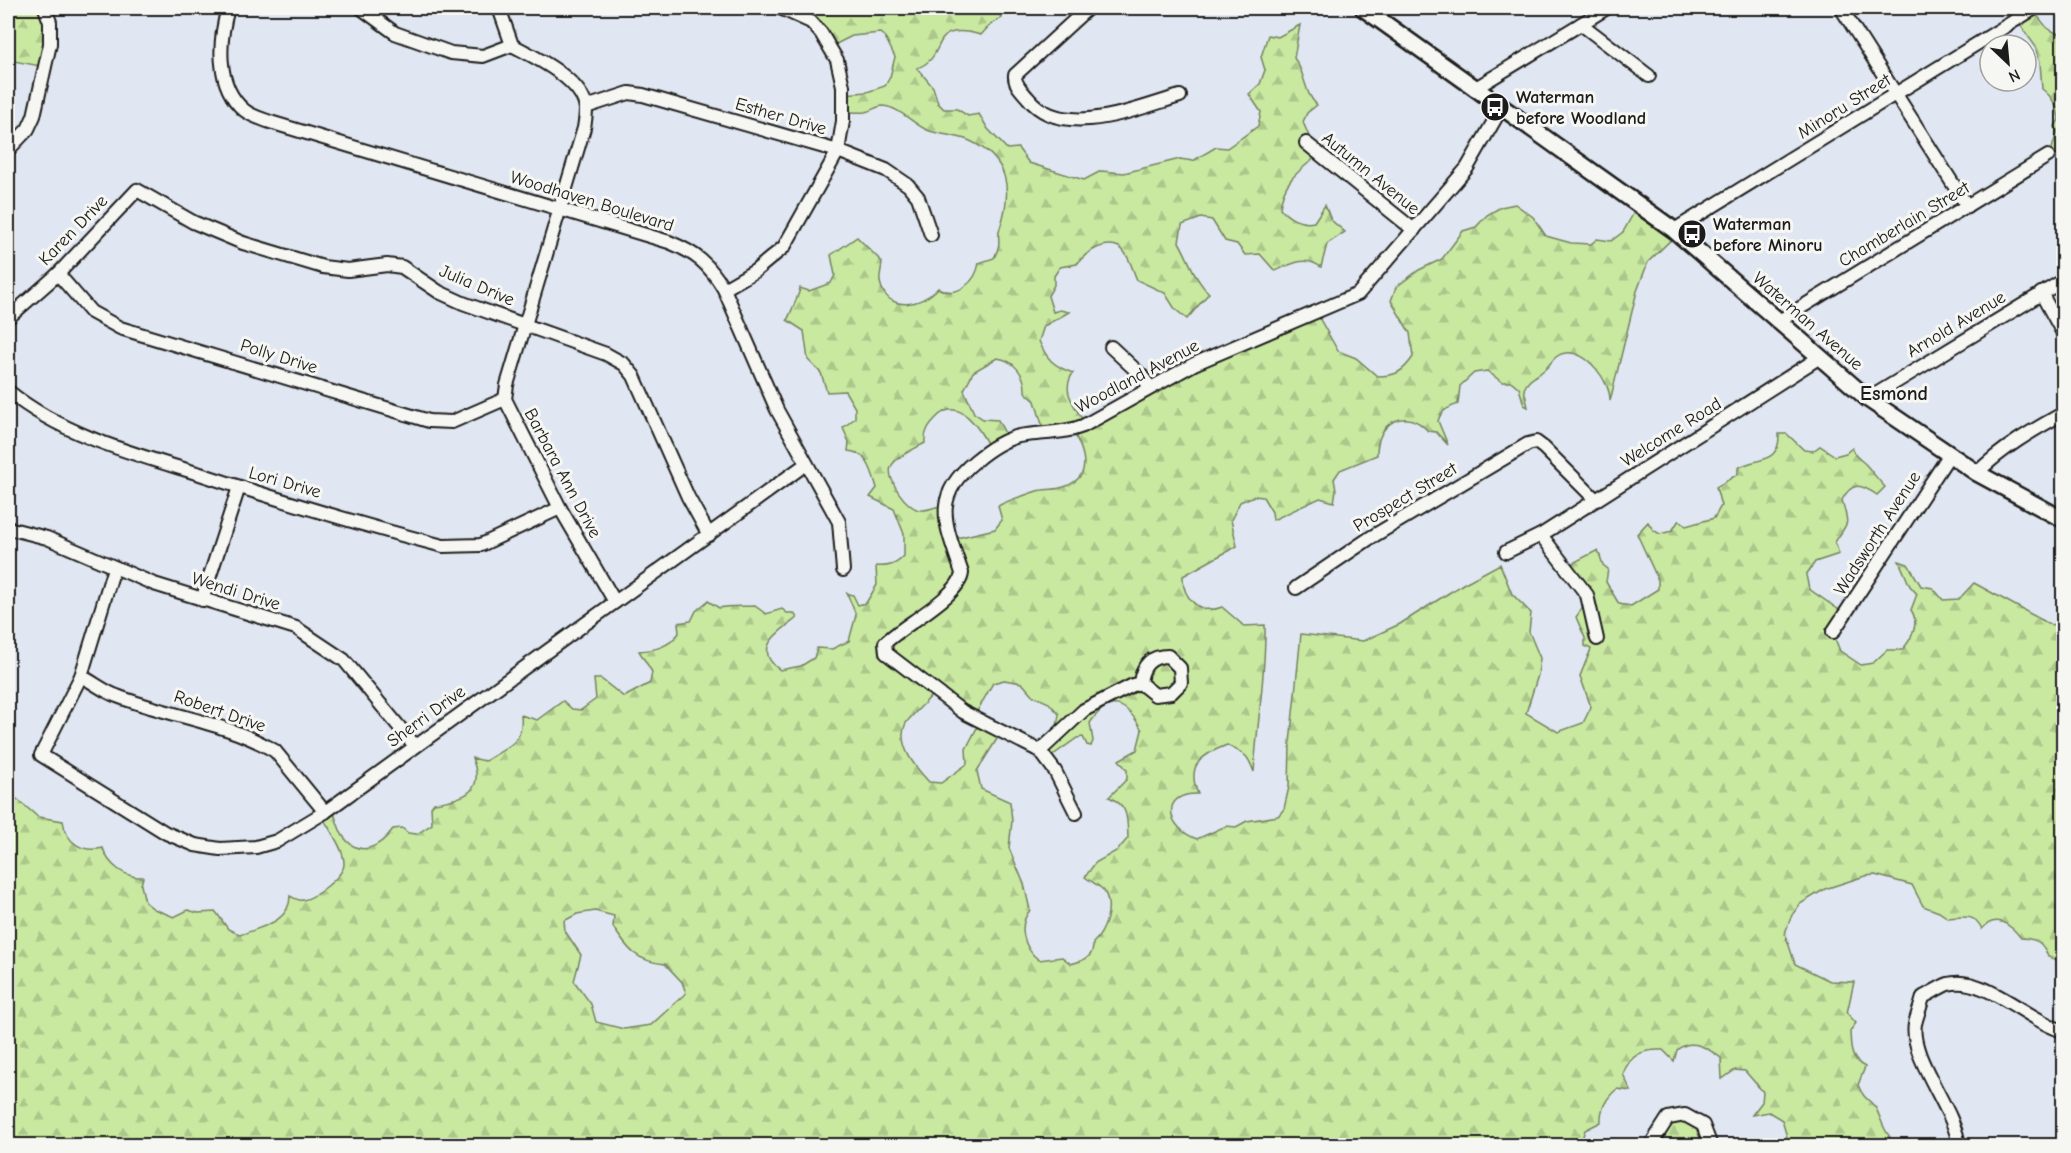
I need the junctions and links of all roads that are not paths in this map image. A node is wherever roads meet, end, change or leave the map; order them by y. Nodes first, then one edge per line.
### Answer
1 (45, 8) edge
2 (228, 8) edge
3 (361, 8) edge
4 (499, 8) edge
5 (780, 8) edge
6 (1088, 8) edge
7 (1363, 8) edge
8 (1607, 8) edge
9 (1841, 8) edge
10 (2032, 10) dead end
11 (1581, 24) junction
12 (512, 45) junction
13 (1649, 76) dead end
14 (1474, 89) junction
15 (1895, 94) junction
16 (1180, 96) dead end
17 (586, 107) junction
18 (1502, 107) junction
19 (1306, 143) dead end
20 (8, 150) edge
21 (838, 151) junction
22 (2048, 156) dead end
23 (137, 190) joint
24 (1967, 206) junction
25 (559, 209) junction
26 (1414, 230) junction
27 (1674, 230) junction
28 (931, 235) dead end
29 (58, 274) junction
30 (2064, 279) edge
31 (724, 289) junction
32 (2041, 293) junction
33 (8, 318) edge
34 (1779, 321) junction
35 (525, 325) junction
36 (2064, 334) edge
37 (1111, 347) dead end
38 (1820, 357) junction
39 (1150, 387) junction
40 (8, 391) edge
41 (505, 399) junction
42 (1868, 399) junction
43 (2064, 413) edge
44 (1950, 454) junction
45 (806, 464) junction
46 (1977, 473) junction
47 (239, 487) junction
48 (1596, 500) junction
49 (560, 508) junction
50 (2064, 520) edge
51 (8, 528) edge
52 (709, 535) junction
53 (1541, 535) junction
54 (1506, 552) dead end
55 (114, 568) junction
56 (843, 570) dead end
57 (1296, 588) dead end
58 (202, 600) junction
59 (615, 602) junction
60 (1833, 632) dead end
61 (1598, 639) dead end
62 (81, 676) junction
63 (1140, 683) dead end
64 (415, 746) junction
65 (1040, 751) junction
66 (325, 812) junction
67 (1076, 813) dead end
68 (2064, 1031) edge
69 (1650, 1146) edge
70 (1711, 1146) edge
71 (1959, 1146) edge

1 - 20 street
2 - 25 street, Woodhaven Boulevard
3 - 12 street
4 - 12 street
5 - 21 street
6 - 16 street
7 - 14 main road, Waterman Avenue
8 - 11 street
9 - 15 street
10 - 15 street, Minoru Street
11 - 13 street
11 - 14 street
12 - 17 street
14 - 18 main road, Waterman Avenue
15 - 24 street
15 - 27 street, Minoru Street
17 - 21 street, Esther Drive
17 - 25 street, Barbara Ann Drive
18 - 26 street, Woodland Avenue
18 - 27 main road, Waterman Avenue
19 - 26 street, Autumn Avenue
21 - 28 street, Esther Drive
21 - 31 street
22 - 24 street, Chamberlain Street
23 - 29 street, Karen Drive
23 - 35 street, Julia Drive
24 - 34 street, Chamberlain Street
25 - 31 street, Woodhaven Boulevard
25 - 35 street, Barbara Ann Drive
26 - 39 street, Woodland Avenue
27 - 34 main road, Waterman Avenue
29 - 33 street, Karen Drive
29 - 41 street, Polly Drive
30 - 32 street, Arnold Avenue
31 - 45 street, Woodhaven Boulevard
32 - 36 street
32 - 42 street, Arnold Avenue
34 - 38 main road, Waterman Avenue
35 - 41 street, Barbara Ann Drive
35 - 52 street, Julia Drive
37 - 39 street
38 - 42 main road, Waterman Avenue
38 - 48 street, Welcome Road
39 - 65 street, Woodland Avenue
40 - 47 street, Lori Drive
41 - 49 street, Barbara Ann Drive
42 - 44 main road, Waterman Avenue
43 - 46 street
44 - 46 main road, Waterman Avenue
44 - 60 street, Wadsworth Avenue
45 - 52 street, Sherri Drive
45 - 56 street, Woodhaven Boulevard
46 - 50 main road, Waterman Avenue
47 - 49 street, Lori Drive
47 - 58 street
48 - 53 street, Welcome Road
48 - 57 street, Prospect Street
49 - 59 street, Barbara Ann Drive
51 - 55 street, Wendi Drive
52 - 59 street, Sherri Drive
53 - 54 street, Welcome Road
53 - 61 street
55 - 58 street, Wendi Drive
55 - 62 street
58 - 64 street, Wendi Drive
59 - 64 street, Sherri Drive
62 - 66 street, Robert Drive
62 - 66 street, Sherri Drive
63 - 65 street
64 - 66 street, Sherri Drive
65 - 67 street, Woodland Avenue
68 - 71 street
69 - 70 street

